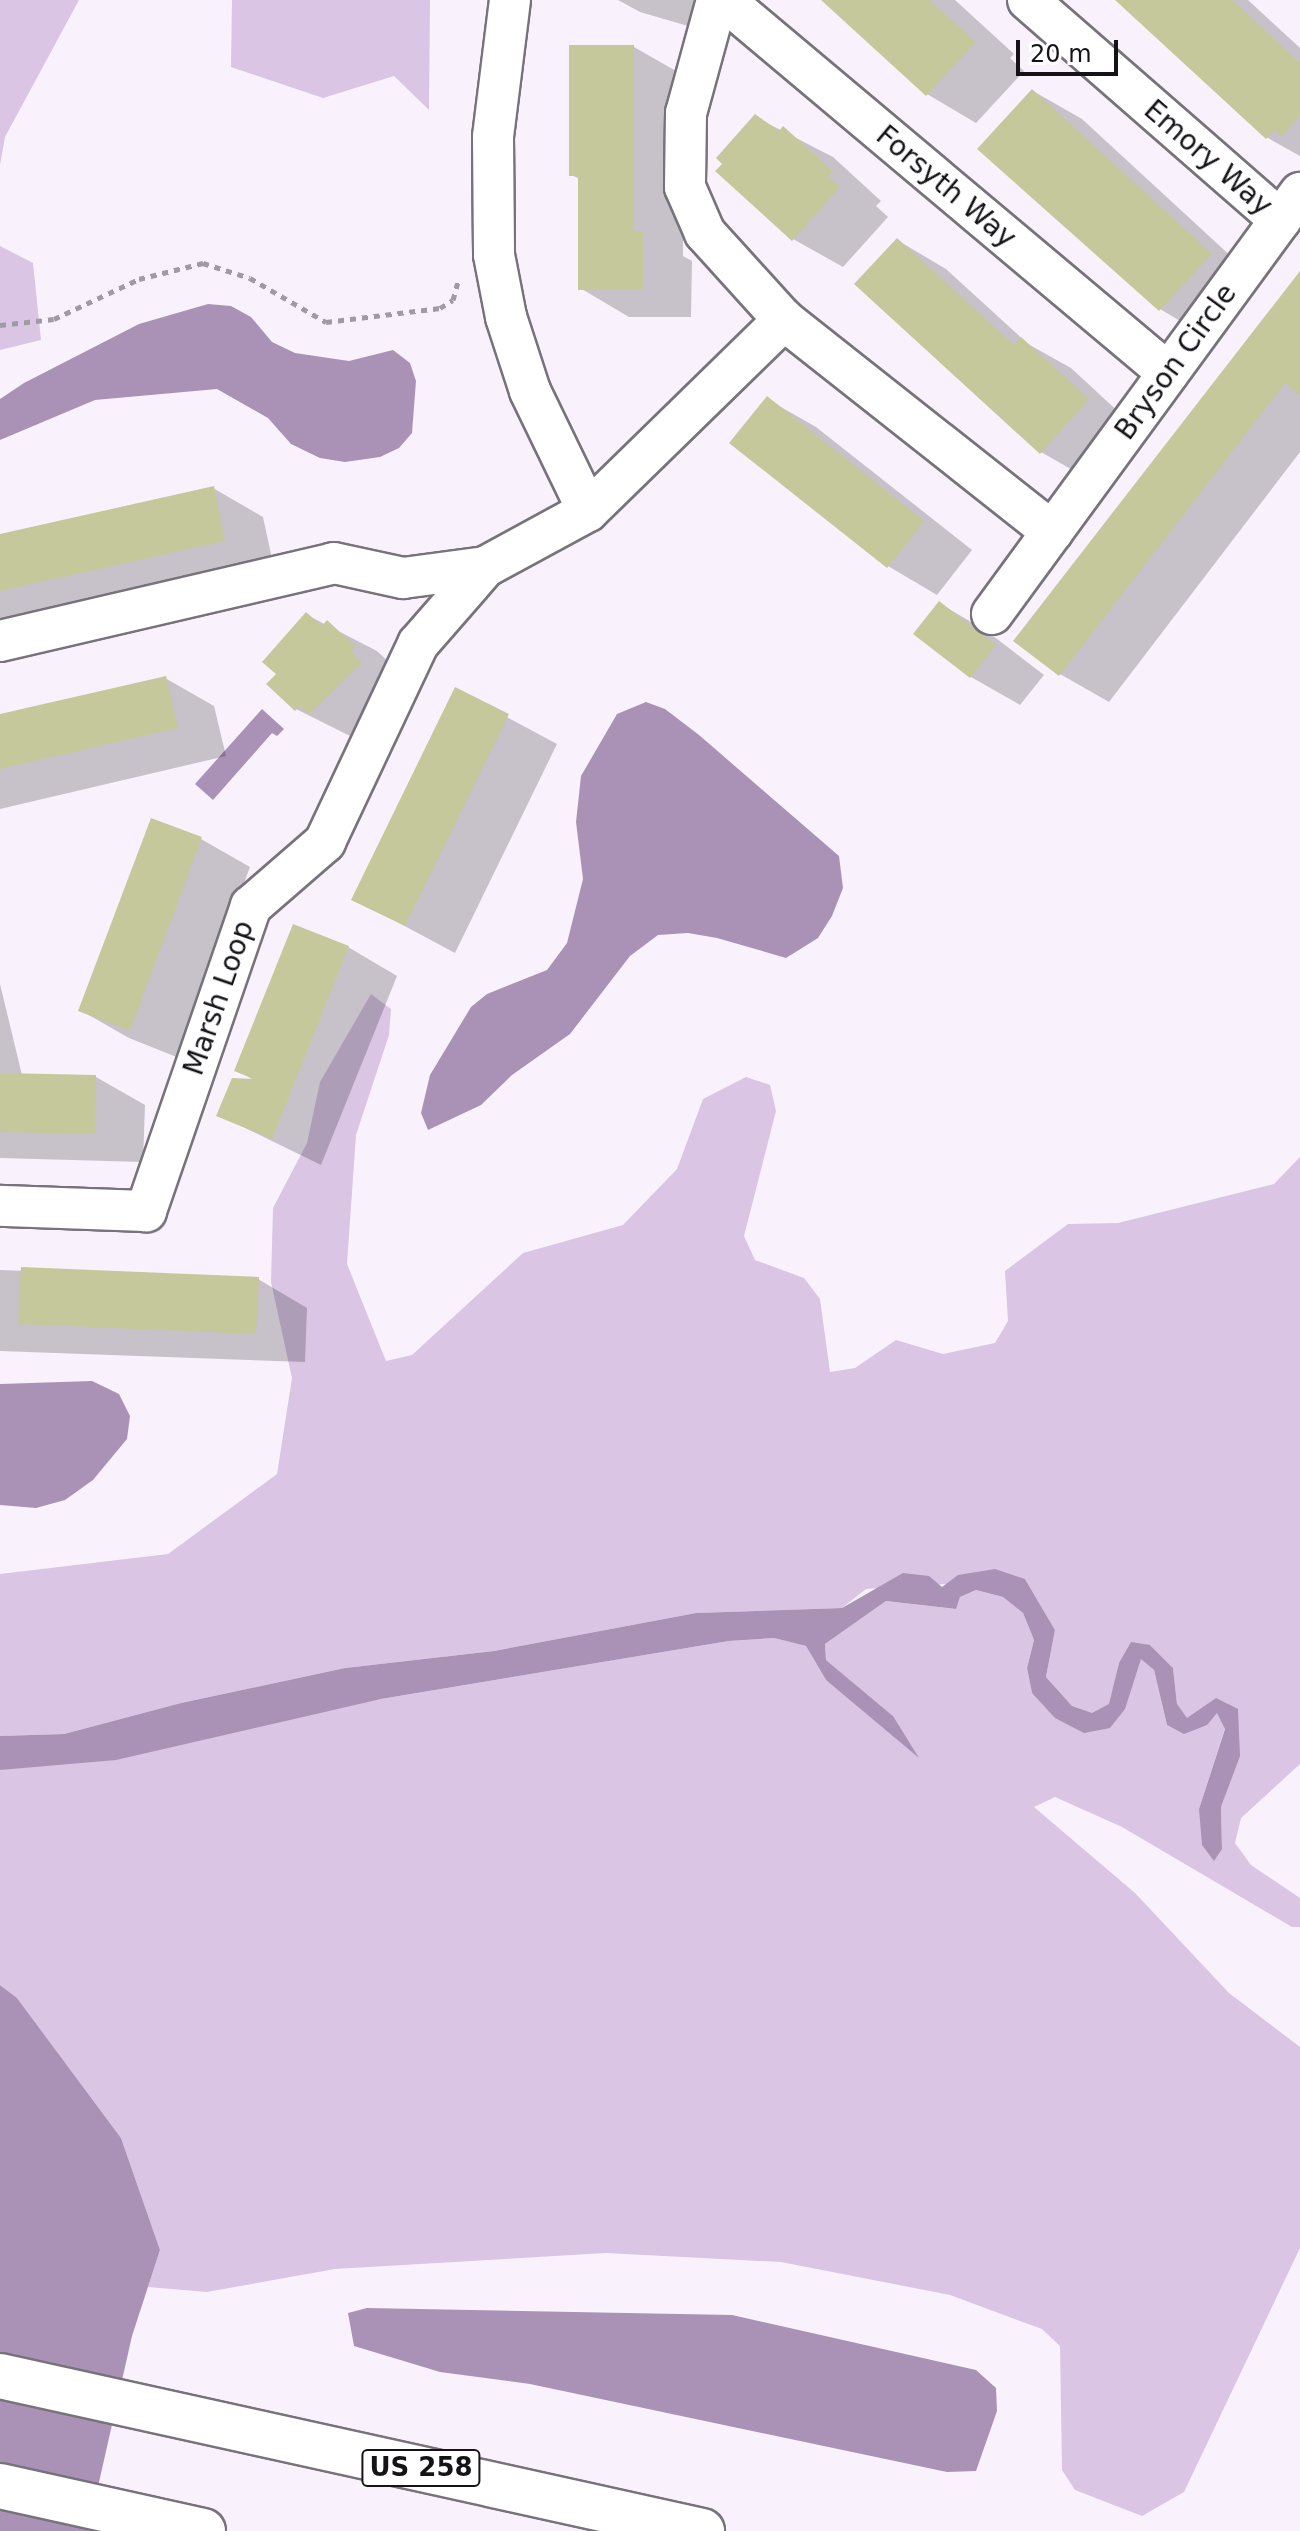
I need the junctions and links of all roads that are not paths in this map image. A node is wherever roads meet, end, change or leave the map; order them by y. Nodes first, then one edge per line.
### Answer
1 (510, 0) edge
2 (717, 0) edge
3 (724, 0) edge
4 (1028, 0) edge
5 (1290, 207) edge
6 (784, 320) junction
7 (1168, 373) junction
8 (588, 511) junction
9 (1052, 532) junction
10 (485, 567) junction
11 (992, 614) dead end
12 (0, 641) edge
13 (0, 1206) edge
14 (0, 2376) edge
15 (0, 2486) edge
16 (203, 2531) edge
17 (702, 2531) edge

1 - 8 street
2 - 6 street
3 - 7 street, Forsyth Way
4 - 5 street, Emory Way
5 - 7 street, Bryson Circle
6 - 8 street
6 - 9 street
7 - 9 street, Bryson Circle
8 - 10 street, Marsh Loop
9 - 11 street, Bryson Circle
10 - 12 street, Marsh Loop
10 - 13 street, Marsh Loop
14 - 17 main road, US 258
15 - 16 main road

